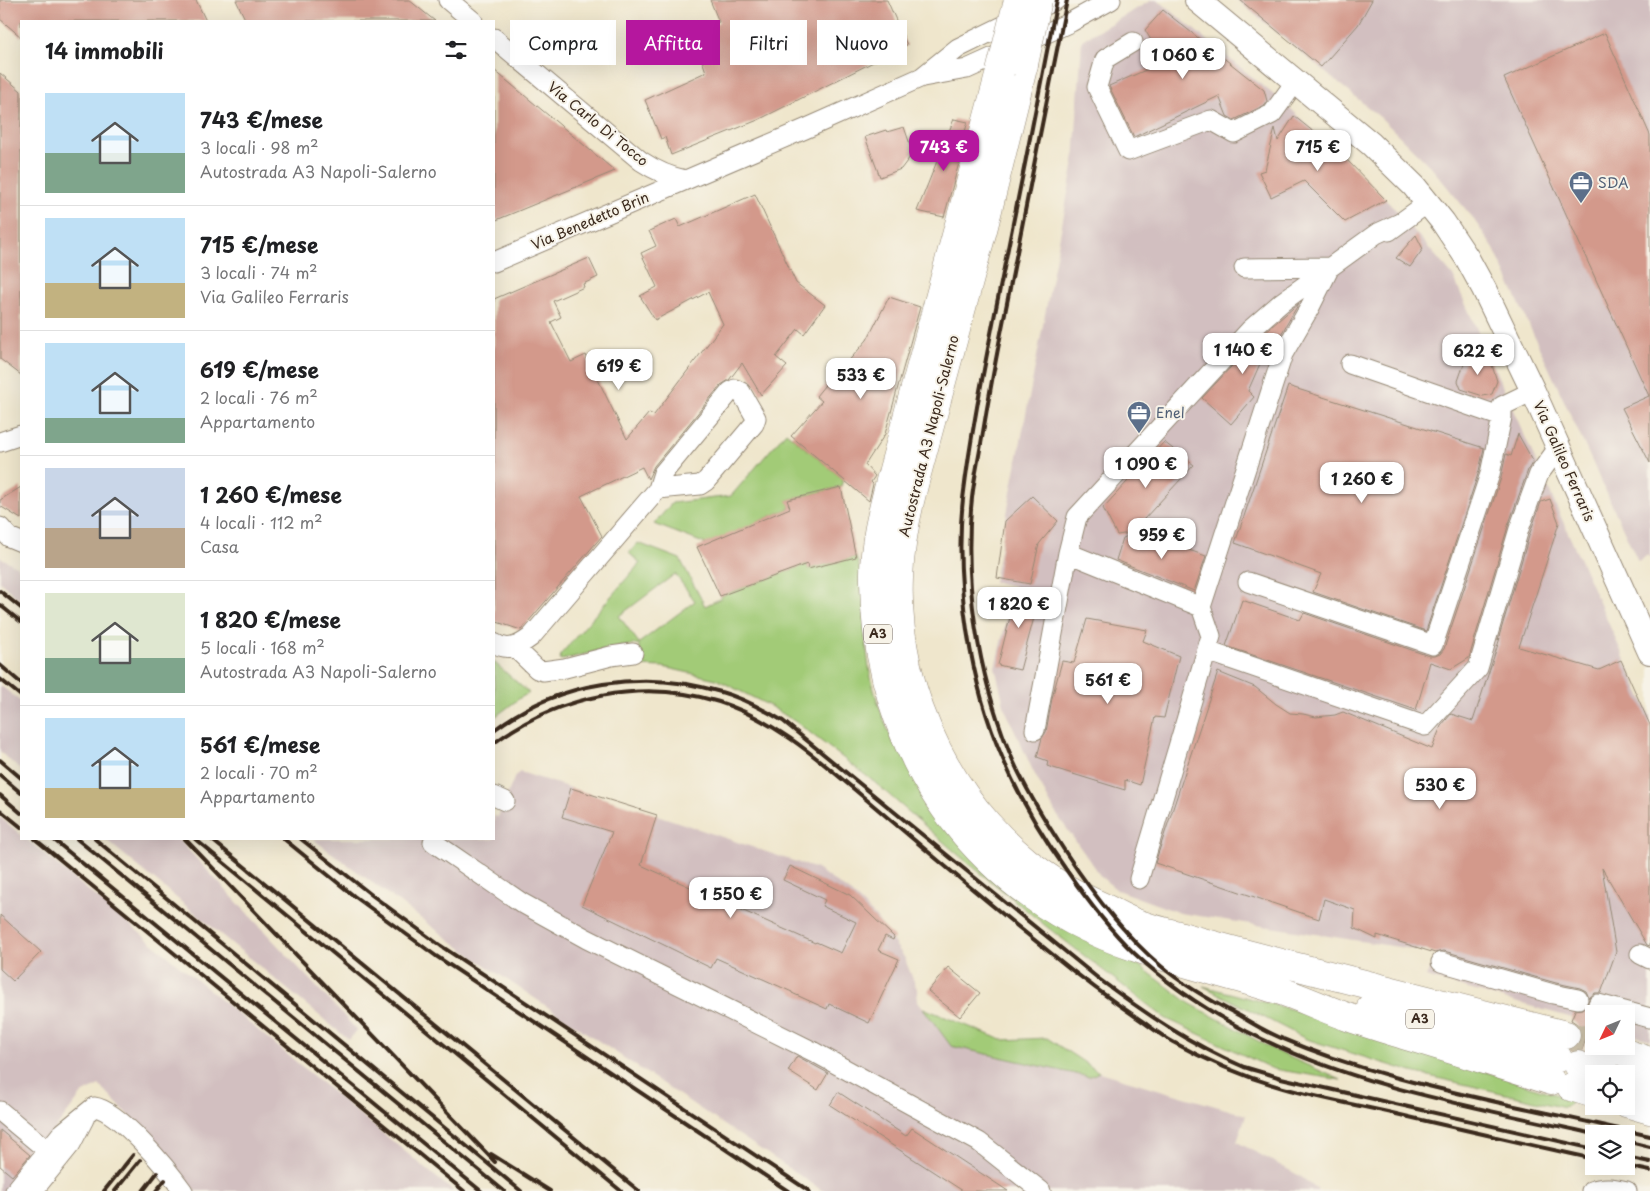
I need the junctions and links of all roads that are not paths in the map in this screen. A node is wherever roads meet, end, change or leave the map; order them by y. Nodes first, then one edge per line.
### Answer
1 (448, 0) edge
2 (1018, 0) edge
3 (1038, 0) edge
4 (1056, 0) edge
5 (1110, 0) edge
6 (1197, 0) edge
7 (473, 20) edge
8 (495, 39) edge
9 (1133, 42) dead end
10 (1012, 68) junction
11 (922, 77) junction
12 (1296, 81) junction
13 (686, 180) junction
14 (1429, 202) junction
15 (495, 262) edge
16 (1330, 267) junction
17 (1244, 268) dead end
18 (1350, 364) dead end
19 (1533, 391) junction
20 (1502, 417) junction
21 (20, 435) edge
22 (0, 442) edge
23 (1558, 448) junction
24 (658, 489) junction
25 (0, 527) edge
26 (20, 532) edge
27 (20, 542) edge
28 (1068, 553) junction
29 (1248, 582) dead end
30 (1201, 607) junction
31 (495, 643) edge
32 (514, 648) junction
33 (1207, 651) junction
34 (1650, 652) edge
35 (633, 653) dead end
36 (1035, 730) dead end
37 (434, 840) edge
38 (1138, 879) dead end
39 (1441, 962) dead end
40 (1578, 999) dead end
41 (1598, 1004) dead end
42 (1650, 1018) edge
43 (1578, 1061) edge
44 (1650, 1061) edge
45 (1635, 1083) edge
46 (1650, 1089) edge
47 (1635, 1106) edge
48 (1650, 1110) edge
49 (0, 1111) edge
50 (87, 1114) junction
51 (48, 1150) junction
52 (0, 1184) edge
53 (9, 1191) edge
54 (15, 1191) edge
55 (33, 1191) edge
56 (183, 1191) edge
57 (1041, 1191) edge
58 (1592, 1191) edge
59 (1627, 1191) edge

1 - 7 street
2 - 10 highway, Autostrada A3 Napoli-Salerno / A3, bridge
3 - 10 highway, Autostrada A3 Napoli-Salerno / A3, bridge
4 - 11 street
5 - 11 street
6 - 12 main road, Via Galileo Ferraris
8 - 13 street, Via Carlo Di Tocco
9 - 12 street
10 - 43 highway, Autostrada A3 Napoli-Salerno / A3
10 - 43 highway, Autostrada A3 Napoli-Salerno / A3
11 - 13 street, Via Benedetto Brin
12 - 14 main road, Via Galileo Ferraris
13 - 15 street, Via Benedetto Brin
14 - 16 street
14 - 19 main road, Via Galileo Ferraris
16 - 17 street
16 - 28 street
16 - 30 street
18 - 20 street
19 - 20 street
19 - 23 main road, Via Galileo Ferraris
20 - 29 street
21 - 22 street
23 - 33 street
23 - 34 main road, Via Galileo Ferraris
24 - 24 street
24 - 32 street
25 - 26 street
25 - 27 street
28 - 30 street
28 - 36 street
30 - 33 street
31 - 32 street
32 - 35 street
33 - 38 street
37 - 57 street
39 - 40 street
41 - 42 street
43 - 44 highway, A3
45 - 46 highway
47 - 48 highway
49 - 51 street
50 - 51 street
50 - 55 street
50 - 56 street
51 - 54 street
52 - 53 street
58 - 59 street

